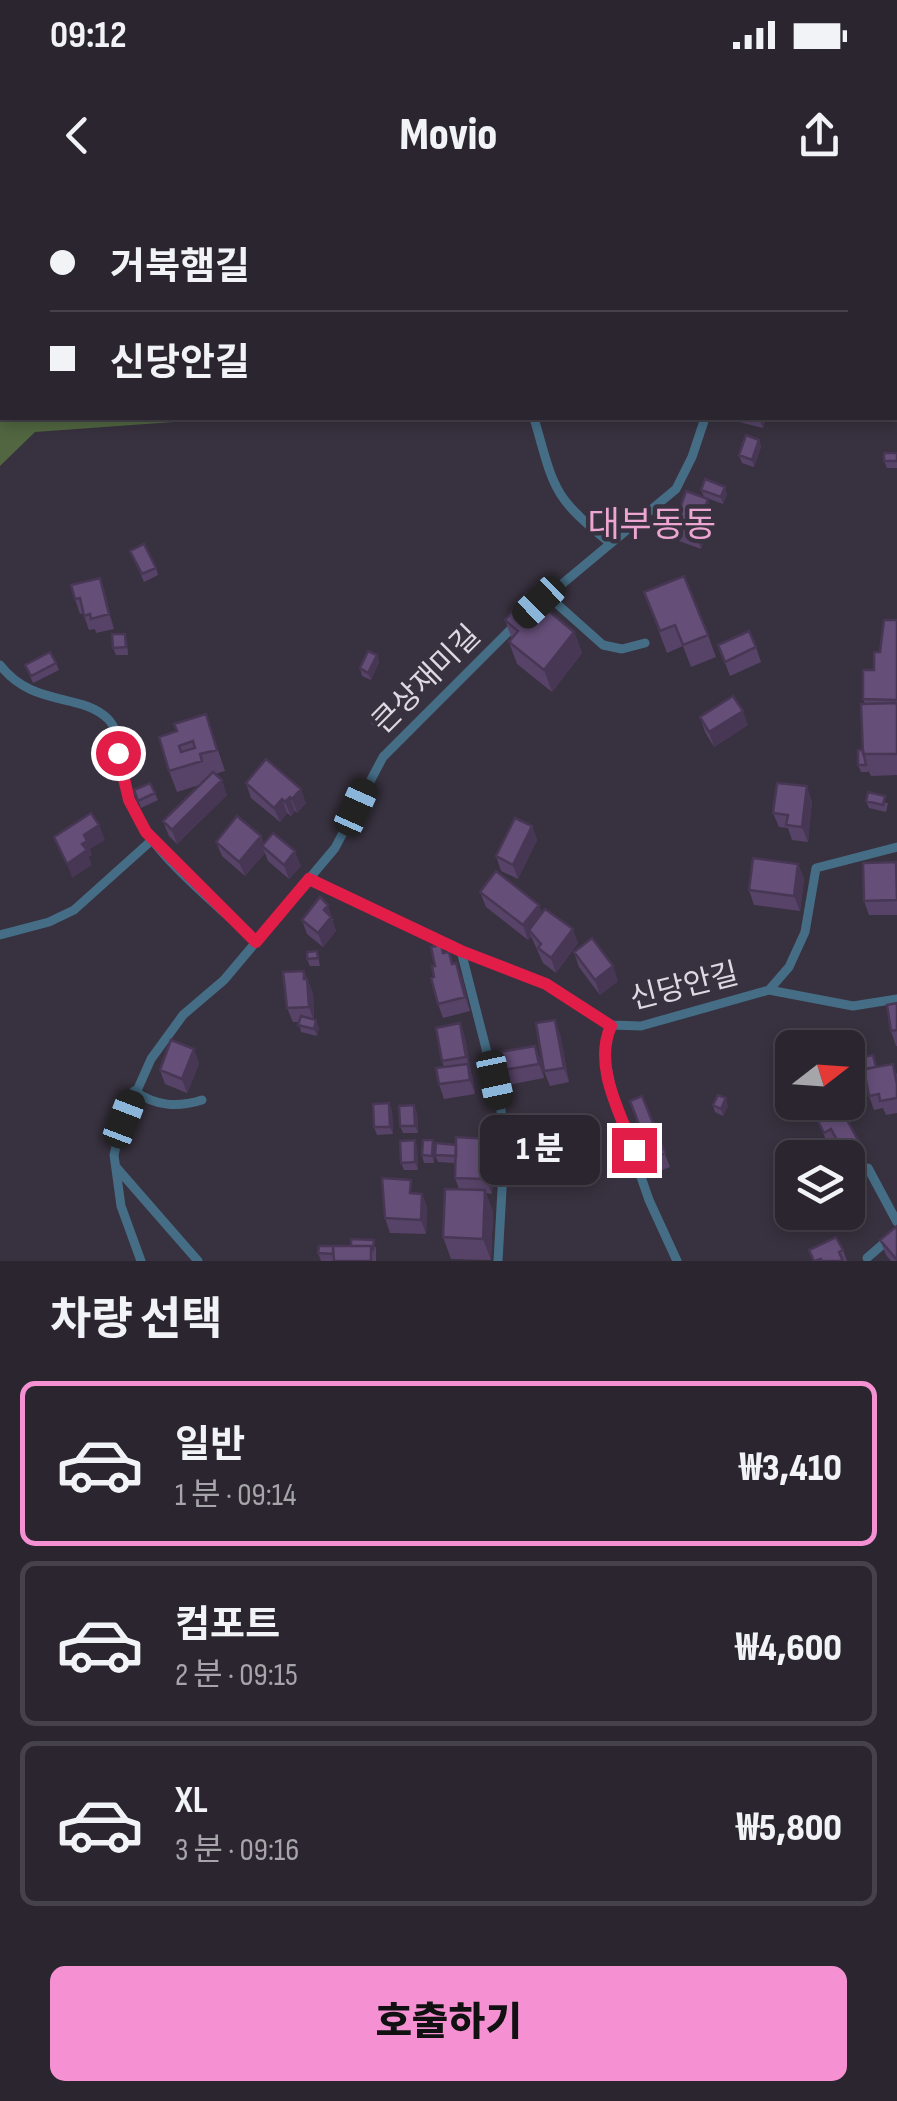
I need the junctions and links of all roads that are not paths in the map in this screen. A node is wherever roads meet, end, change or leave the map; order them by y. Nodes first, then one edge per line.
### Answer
1 (535, 420) edge
2 (704, 420) edge
3 (610, 544) junction
4 (547, 595) junction
5 (645, 643) dead end
6 (0, 665) edge
7 (152, 840) junction
8 (897, 847) edge
9 (309, 879) junction
10 (0, 935) edge
11 (256, 942) junction
12 (461, 951) junction
13 (769, 990) junction
14 (897, 998) edge
15 (611, 1026) junction
16 (134, 1091) junction
17 (202, 1100) dead end
18 (114, 1165) junction
19 (868, 1168) dead end
20 (897, 1222) edge
21 (897, 1232) edge
22 (866, 1258) dead end
23 (141, 1261) edge
24 (198, 1261) edge
25 (498, 1261) edge
26 (677, 1261) edge

1 - 3 lane
2 - 3 lane, 큰상재미길
3 - 4 lane, 큰상재미길
4 - 5 lane
4 - 9 lane, 큰상재미길
6 - 7 lane
7 - 10 lane
7 - 11 lane
8 - 13 lane, 신당안길
9 - 11 lane, 큰상재미길
9 - 12 lane, 신당안길
11 - 16 lane, 큰상재미길
12 - 15 lane, 신당안길
12 - 25 lane
13 - 14 lane, 신당안길
13 - 15 lane, 신당안길
15 - 26 lane, 신당안길
16 - 17 lane
16 - 18 lane, 큰상재미길
18 - 23 lane, 큰상재미길
18 - 24 lane
19 - 20 lane
21 - 22 lane

